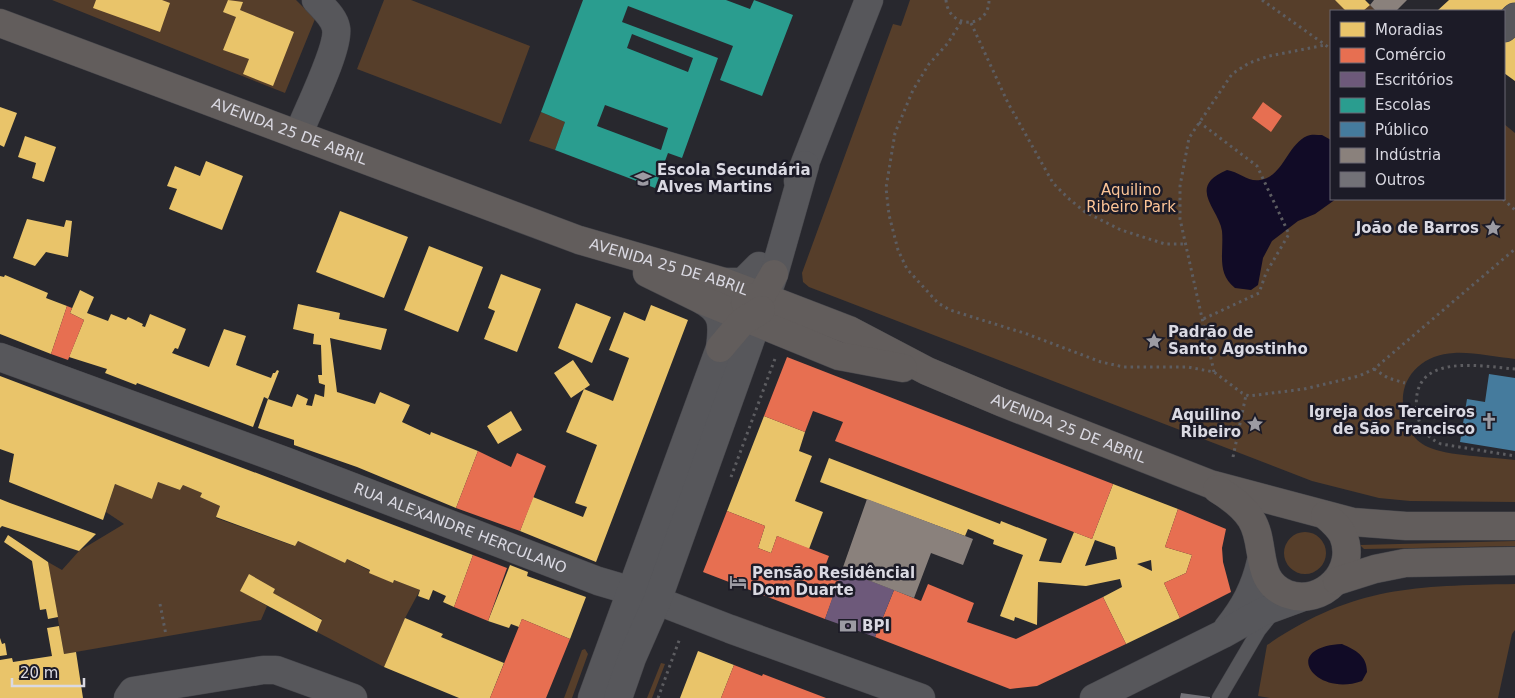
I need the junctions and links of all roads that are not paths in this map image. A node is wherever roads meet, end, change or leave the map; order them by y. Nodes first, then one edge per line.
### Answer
1 (316, 0) edge
2 (869, 0) edge
3 (1515, 17) edge
4 (0, 23) edge
5 (1505, 27) edge
6 (298, 135) junction
7 (579, 240) junction
8 (702, 300) junction
9 (752, 304) junction
10 (720, 348) junction
11 (0, 356) edge
12 (927, 371) junction
13 (690, 432) junction
14 (1210, 484) junction
15 (1319, 513) junction
16 (1515, 526) edge
17 (674, 555) junction
18 (1260, 557) junction
19 (1515, 561) edge
20 (1337, 581) junction
21 (632, 591) junction
22 (1293, 600) junction
23 (657, 601) junction
24 (695, 621) junction
25 (1223, 634) junction
26 (622, 687) edge
27 (1107, 697) edge
28 (128, 698) edge
29 (353, 698) edge
30 (592, 698) edge
31 (921, 698) edge
32 (1219, 698) edge

1 - 6 main road
2 - 9 main road
3 - 5 main road
4 - 6 main road, AVENIDA 25 DE ABRIL
6 - 7 main road, AVENIDA 25 DE ABRIL
7 - 8 main road, AVENIDA 25 DE ABRIL
7 - 9 main road, AVENIDA 25 DE ABRIL
8 - 9 main road, AVENIDA 25 DE ABRIL
8 - 10 main road
9 - 10 main road
9 - 12 main road, AVENIDA 25 DE ABRIL
9 - 12 main road, AVENIDA 25 DE ABRIL
9 - 17 main road
10 - 13 main road
11 - 21 main road, RUA ALEXANDRE HERCULANO
12 - 14 main road, AVENIDA 25 DE ABRIL
13 - 21 main road
13 - 23 main road
14 - 15 main road, AVENIDA 25 DE ABRIL
14 - 18 main road, AVENIDA 25 DE ABRIL
15 - 16 main road, AVENIDA 25 DE ABRIL
15 - 18 main road, AVENIDA 25 DE ABRIL
15 - 20 main road
17 - 23 main road
17 - 24 main road
18 - 22 main road, AVENIDA 25 DE ABRIL
18 - 25 main road
19 - 20 main road
20 - 22 main road
21 - 23 main road, RUA ALEXANDRE HERCULANO
21 - 30 main road
22 - 25 main road
22 - 32 lane
23 - 24 main road, RUA ALEXANDRE HERCULANO
23 - 26 main road
24 - 26 main road
24 - 31 main road, RUA ALEXANDRE HERCULANO
25 - 27 main road
28 - 29 main road

